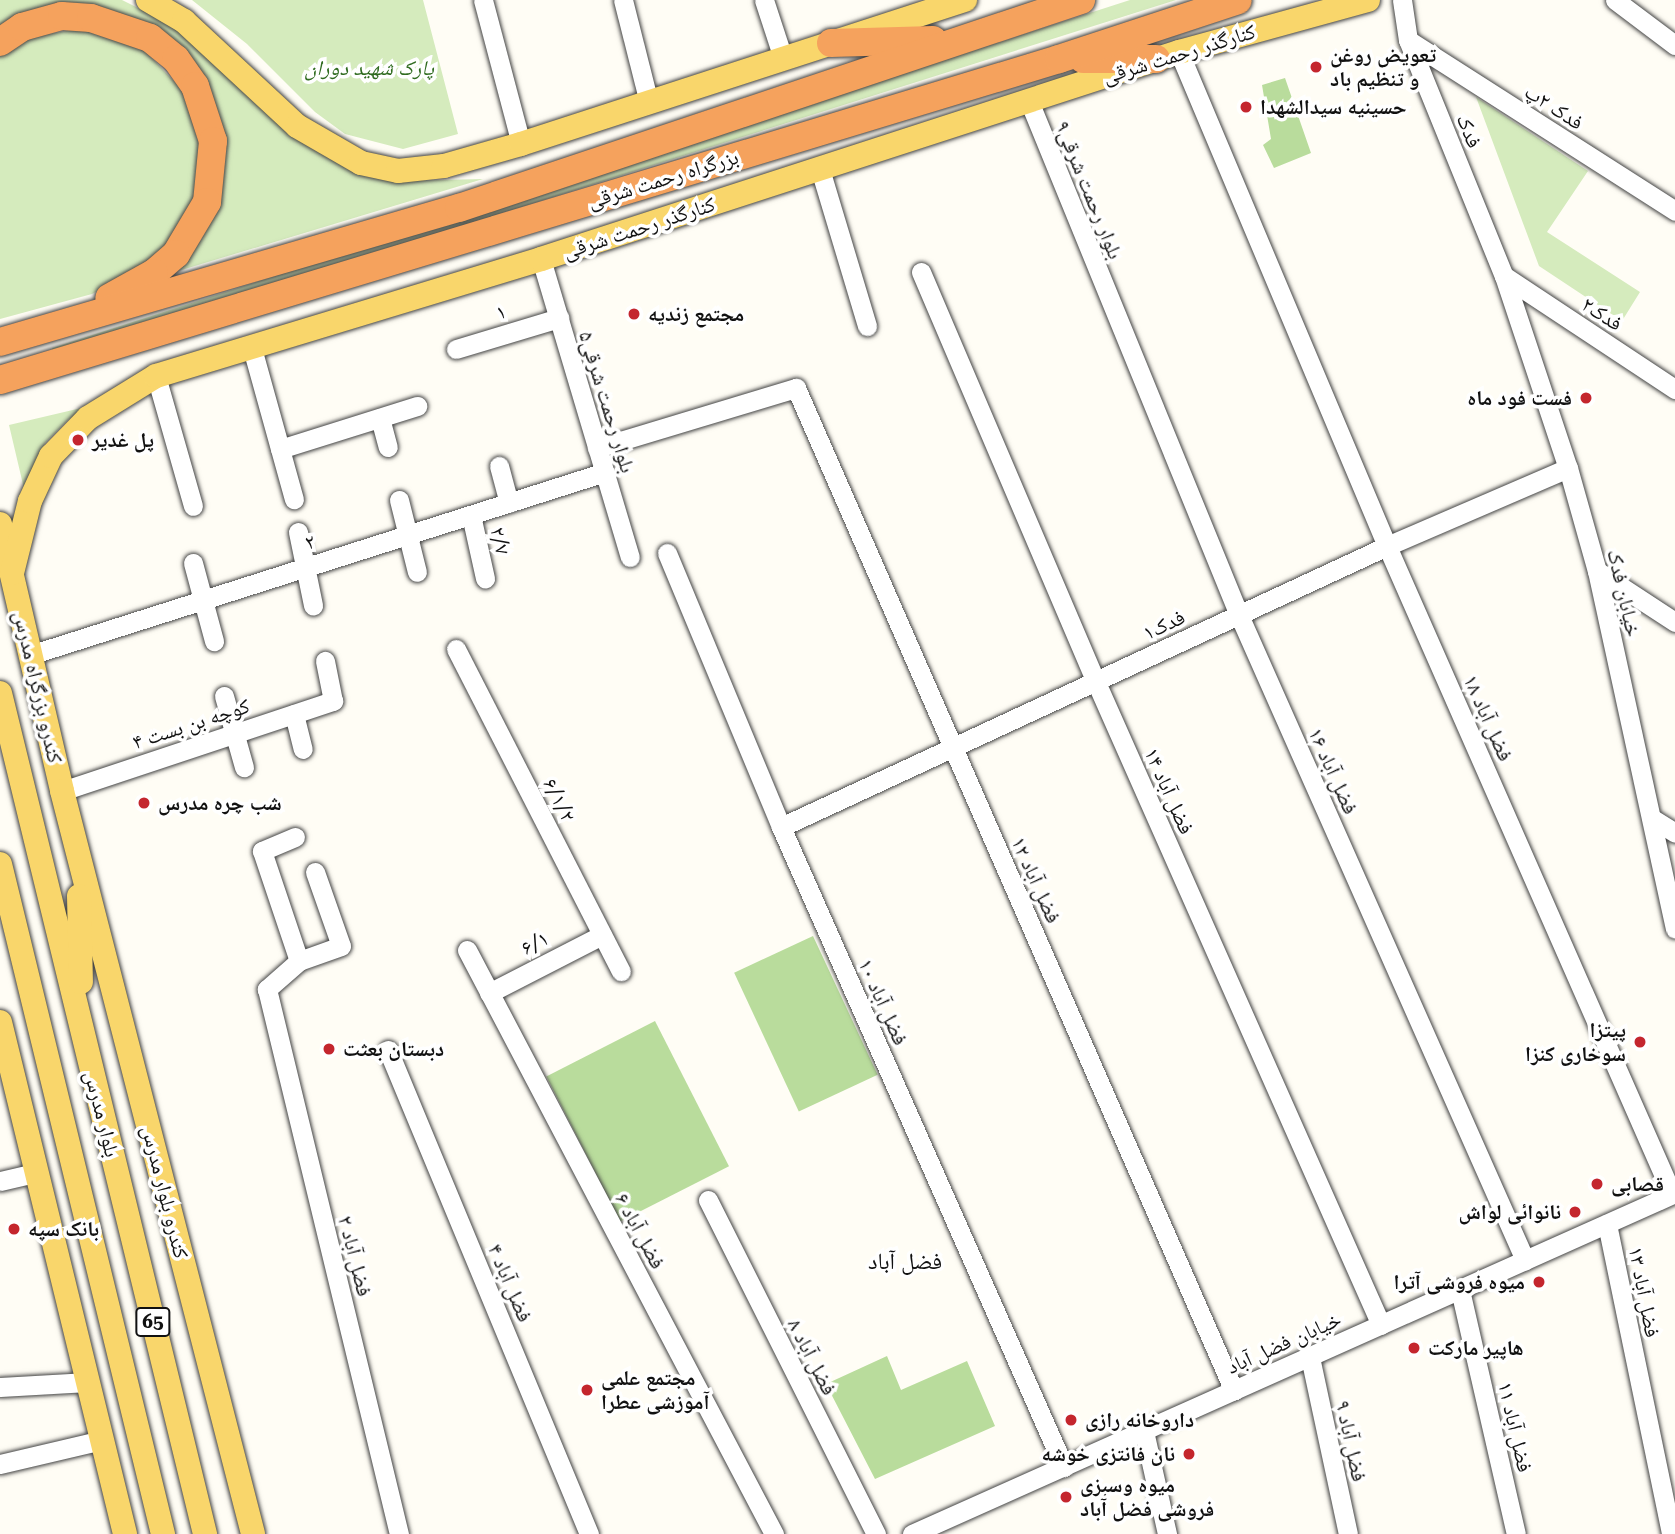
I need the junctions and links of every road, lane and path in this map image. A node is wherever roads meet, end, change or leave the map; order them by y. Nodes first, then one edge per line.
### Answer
1 (148, 0) edge
2 (484, 0) edge
3 (624, 0) edge
4 (764, 0) edge
5 (965, 0) edge
6 (1081, 0) edge
7 (1238, 0) edge
8 (1368, 0) edge
9 (1402, 0) edge
10 (1615, 0) edge
11 (961, 40) junction
12 (1408, 40) junction
13 (0, 42) edge
14 (831, 43) junction
15 (1675, 46) edge
16 (1168, 56) junction
17 (783, 58) junction
18 (1059, 59) junction
19 (1029, 101) junction
20 (649, 103) junction
21 (521, 144) junction
22 (820, 169) junction
23 (1675, 211) edge
24 (541, 260) junction
25 (921, 272) dead end
26 (1503, 276) junction
27 (1107, 296) joint
28 (559, 318) junction
29 (73, 319) junction
30 (867, 326) dead end
31 (0, 341) edge
32 (252, 348) junction
33 (456, 349) dead end
34 (156, 376) junction
35 (0, 380) edge
36 (1675, 389) edge
37 (417, 406) dead end
38 (380, 418) junction
39 (388, 447) dead end
40 (597, 448) junction
41 (280, 449) junction
42 (499, 466) dead end
43 (1568, 468) junction
44 (605, 472) junction
45 (294, 499) dead end
46 (399, 500) dead end
47 (509, 503) junction
48 (193, 506) dead end
49 (471, 515) junction
50 (0, 524) edge
51 (298, 532) dead end
52 (408, 535) junction
53 (1387, 546) junction
54 (667, 553) dead end
55 (630, 557) dead end
56 (193, 563) dead end
57 (305, 568) junction
58 (1597, 571) junction
59 (417, 572) dead end
60 (12, 573) junction
61 (485, 578) dead end
62 (203, 600) junction
63 (313, 605) dead end
64 (1239, 615) junction
65 (1675, 622) edge
66 (214, 641) dead end
67 (456, 649) dead end
68 (30, 655) junction
69 (325, 661) dead end
70 (1096, 682) junction
71 (0, 693) edge
72 (224, 696) dead end
73 (294, 714) junction
74 (235, 734) junction
75 (953, 747) junction
76 (303, 749) dead end
77 (244, 767) dead end
78 (62, 790) junction
79 (1653, 819) junction
80 (781, 827) junction
81 (1675, 833) edge
82 (295, 837) dead end
83 (77, 850) junction
84 (0, 864) edge
85 (315, 872) dead end
86 (1675, 929) edge
87 (603, 934) junction
88 (467, 950) dead end
89 (299, 961) junction
90 (621, 971) dead end
91 (489, 992) junction
92 (0, 1023) edge
93 (82, 1032) junction
94 (388, 1050) dead end
95 (101, 1110) junction
96 (62, 1119) junction
97 (35, 1173) junction
98 (0, 1181) edge
99 (1674, 1194) edge
100 (708, 1200) dead end
101 (1607, 1224) junction
102 (1525, 1260) junction
103 (1460, 1290) junction
104 (1381, 1325) junction
105 (1310, 1357) junction
106 (88, 1382) junction
107 (0, 1387) edge
108 (1234, 1391) junction
109 (1144, 1431) junction
110 (102, 1440) junction
111 (0, 1464) edge
112 (1064, 1467) junction
113 (161, 1526) edge
114 (949, 1527) edge
115 (125, 1532) edge
116 (205, 1534) edge
117 (253, 1534) edge
118 (399, 1534) edge
119 (589, 1534) edge
120 (774, 1534) edge
121 (876, 1534) edge
122 (912, 1534) edge
123 (1167, 1534) edge
124 (1348, 1534) edge
125 (1516, 1534) edge
126 (1671, 1534) edge

1 - 21 main road
2 - 21 street
3 - 20 street
4 - 17 street
5 - 14 main road
6 - 11 highway, بزرگراه رحمت شرقی
7 - 18 highway, بزرگراه رحمت شرقی
8 - 16 main road, کنارگذر رحمت شرقی
9 - 12 street, فدک
10 - 15 street
11 - 14 highway
11 - 29 highway, بزرگراه رحمت شرقی
12 - 23 street, فدک ۲پ
12 - 26 street, فدک
13 - 29 highway
14 - 17 main road
16 - 18 highway
16 - 19 main road, کنارگذر رحمت شرقی
16 - 53 street, فضل آباد ۱۸
17 - 20 main road
18 - 35 highway, بزرگراه رحمت شرقی
19 - 22 main road, کنارگذر رحمت شرقی
19 - 27 street, بلوار رحمت شرقی۹
20 - 21 main road
22 - 24 main road, کنارگذر رحمت شرقی
22 - 30 street
24 - 28 street, ۵بلوار رحمت شرقی
24 - 32 main road, کنارگذر رحمت شرقی
25 - 70 street, فضل آباد ۱۴
26 - 36 street, فدک۲
26 - 43 street, خیابان فدک
27 - 64 street, فضل آباد ۱۶
28 - 33 street, ۱
28 - 40 street, ۵بلوار رحمت شرقی
29 - 31 highway
32 - 34 main road, کنارگذر رحمت شرقی
32 - 41 street
34 - 48 street
34 - 60 main road, کنارگذر رحمت شرقی
37 - 38 street
38 - 39 street
38 - 41 street
40 - 44 street, ۵بلوار رحمت شرقی
40 - 75 street, فضل آباد ۱۲
41 - 45 street
42 - 47 street
43 - 53 street, فدک۱
43 - 58 street, خیابان فدک
44 - 47 street, ۲
44 - 55 street, ۵بلوار رحمت شرقی
46 - 52 street
47 - 49 street, ۲
49 - 52 street, ۲
49 - 61 street, ۲/۷
50 - 60 main road, کندرو بزرگراه مدرس
51 - 57 street
52 - 57 street, ۲
52 - 59 street
53 - 64 street, فدک۱
53 - 99 street, فضل آباد ۱۸
54 - 80 street, فضل آباد ۱۰
56 - 62 street
57 - 62 street, ۲
57 - 63 street
58 - 65 street
58 - 79 street, خیابان فدک
60 - 68 main road, کندرو بزرگراه مدرس
62 - 66 street
62 - 68 street, ۲
64 - 70 street, فدک۱
64 - 102 street, فضل آباد ۱۶
67 - 87 street, ۶/۱/۲
68 - 78 main road, کندرو بزرگراه مدرس
69 - 73 street, کوچه بن بست ۴
70 - 75 street, فدک۱
70 - 104 street, فضل آباد ۱۴
71 - 93 main road, بلوار مدرس / 65
72 - 74 street
73 - 74 street, کوچه بن بست ۴
73 - 76 street
74 - 77 street
74 - 78 street, کوچه بن بست ۴
75 - 80 street, فدک۱
75 - 108 street, فضل آباد ۱۲
78 - 83 main road, کندرو بزرگراه مدرس
79 - 81 street
79 - 86 street, خیابان فدک
80 - 112 street, فضل آباد ۱۰
82 - 89 street
83 - 93 main road
83 - 117 main road, کندرو بلوار مدرس
84 - 96 main road, بلوار مدرس / 65
85 - 89 street
87 - 90 street, ۶/۱/۲
87 - 91 street, ۶/۱
88 - 91 street, فضل آباد ۶
89 - 118 street, فضل آباد ۲
91 - 120 street, فضل آباد ۶
92 - 97 main road
93 - 95 main road, بلوار مدرس / 65
94 - 119 street, فضل آباد ۴
95 - 96 main road
95 - 116 main road, بلوار مدرس / 65
96 - 113 main road, بلوار مدرس / 65
97 - 98 street
97 - 106 main road
99 - 101 street, خیابان فضل آباد
100 - 121 street, فضل آباد ۸
101 - 102 street, خیابان فضل آباد
101 - 126 street, فضل آباد ۱۳
102 - 103 street, خیابان فضل آباد
103 - 104 street, خیابان فضل آباد
103 - 125 street, فضل آباد ۱۱
104 - 105 street, خیابان فضل آباد
105 - 108 street, خیابان فضل آباد
105 - 124 street, فضل آباد ۹
106 - 107 street
106 - 110 main road
108 - 109 street, خیابان فضل آباد
109 - 112 street, خیابان فضل آباد
109 - 123 street
110 - 111 street
110 - 115 main road
112 - 114 street, خیابان فضل آباد
113 - 115 main road
114 - 122 street, خیابان فضل آباد

